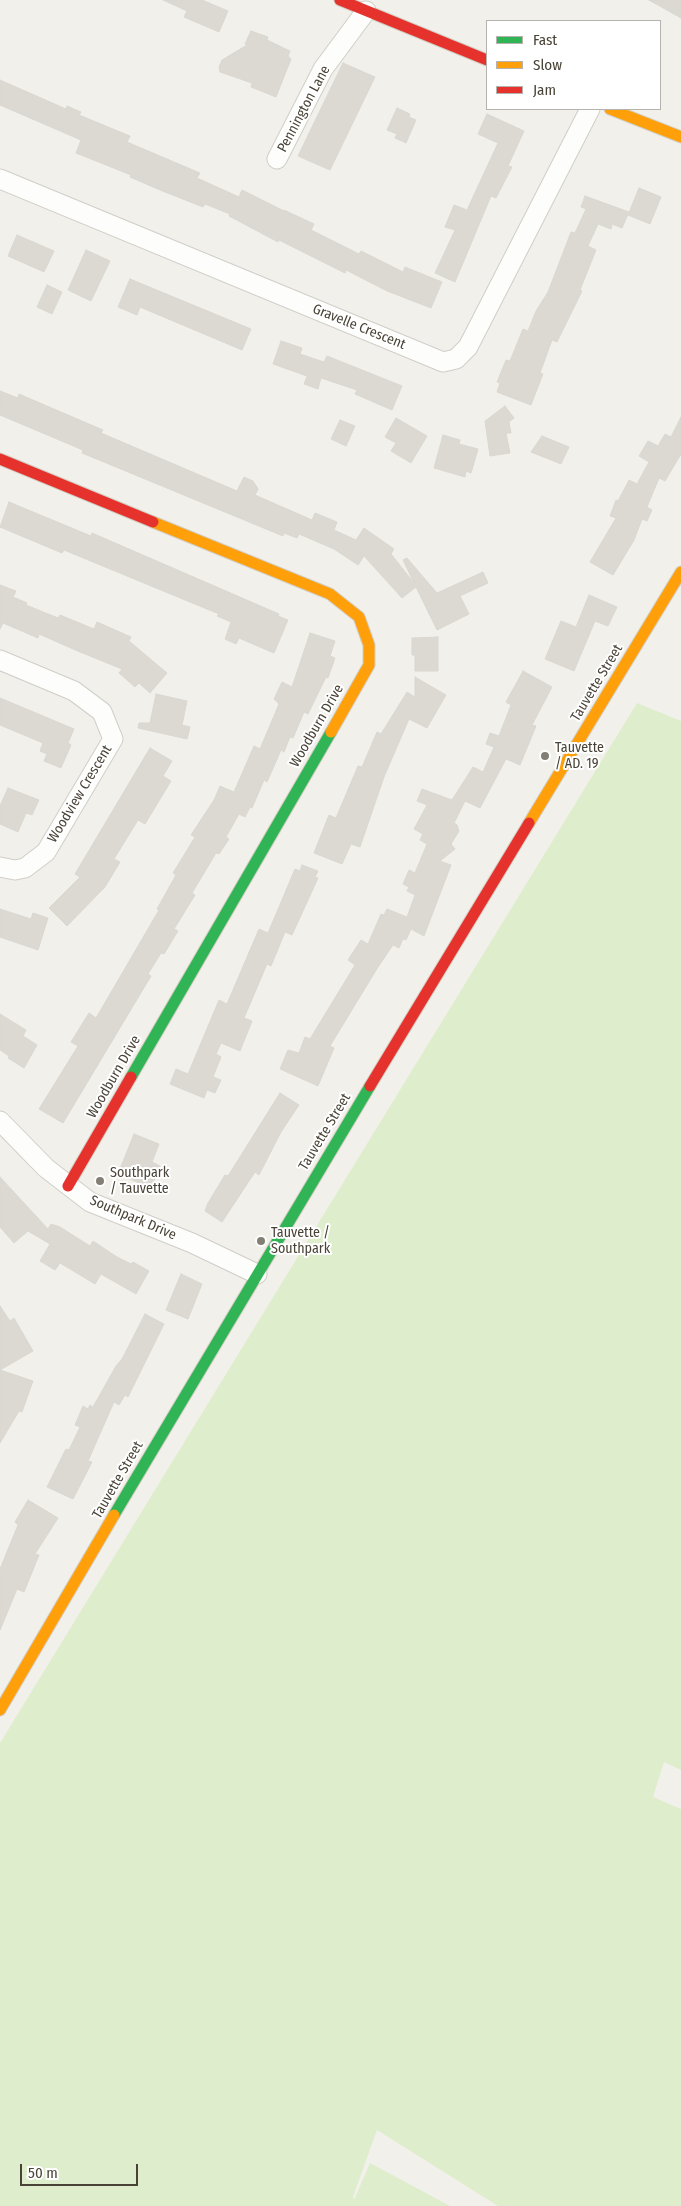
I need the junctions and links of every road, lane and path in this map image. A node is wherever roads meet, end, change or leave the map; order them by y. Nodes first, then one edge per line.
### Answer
1 (340, 0) edge
2 (374, 8) edge
3 (486, 60) edge
4 (589, 110) edge
5 (613, 110) edge
6 (681, 137) edge
7 (277, 159) dead end
8 (0, 179) edge
9 (0, 459) edge
10 (681, 572) edge
11 (0, 660) edge
12 (0, 867) edge
13 (0, 1121) edge
14 (68, 1186) junction
15 (257, 1274) junction
16 (0, 1710) edge

1 - 2 street
2 - 3 street
2 - 7 street, Pennington Lane
4 - 8 street, Gravelle Crescent
5 - 6 street
9 - 14 street, Woodburn Drive
10 - 15 street, Tauvette Street
11 - 12 street, Woodview Crescent
13 - 14 street, Southpark Drive
14 - 15 street, Southpark Drive
15 - 16 street, Tauvette Street

